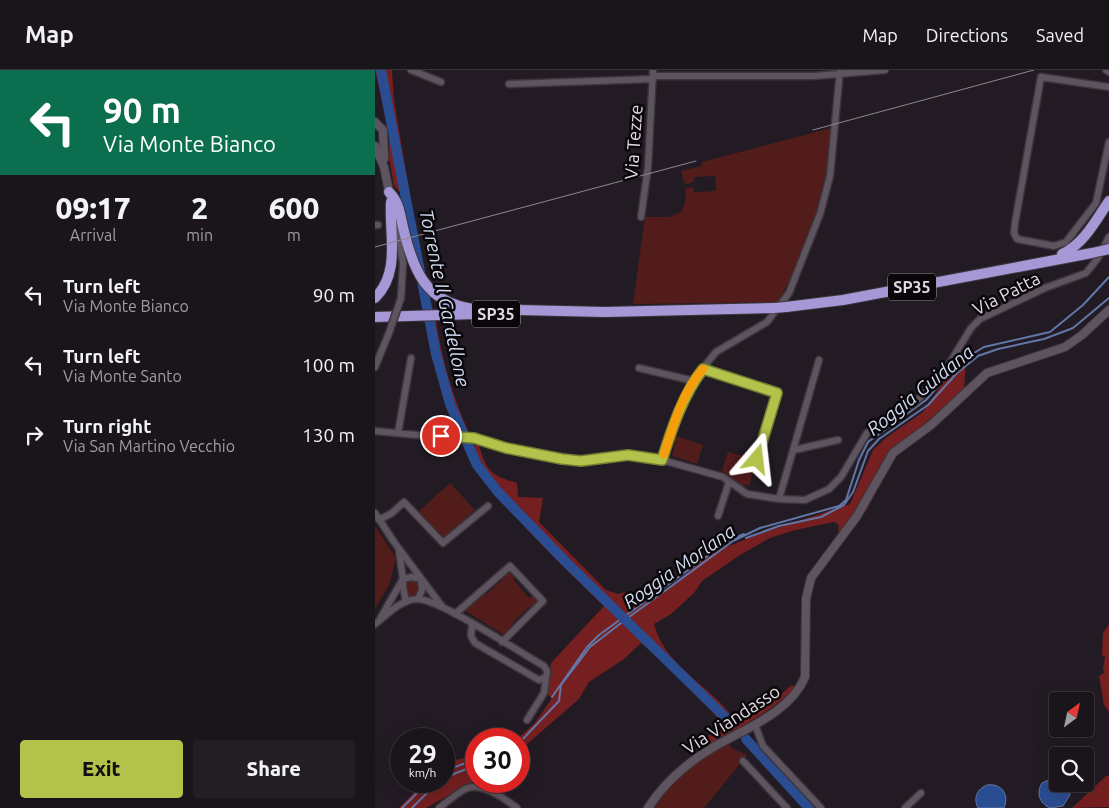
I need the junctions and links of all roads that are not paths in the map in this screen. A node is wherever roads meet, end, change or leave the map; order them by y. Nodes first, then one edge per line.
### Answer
1 (411, 70) edge
2 (885, 70) edge
3 (840, 72) edge
4 (653, 75) edge
5 (441, 82) dead end
6 (509, 84) dead end
7 (1107, 85) edge
8 (375, 123) edge
9 (383, 136) junction
10 (1109, 142) edge
11 (375, 144) edge
12 (384, 168) junction
13 (390, 197) junction
14 (1109, 201) edge
15 (641, 217) dead end
16 (1109, 237) edge
17 (1109, 249) edge
18 (1038, 263) junction
19 (375, 298) edge
20 (781, 306) junction
21 (1109, 310) edge
22 (605, 312) junction
23 (375, 317) edge
24 (411, 358) dead end
25 (819, 360) dead end
26 (375, 367) edge
27 (639, 368) dead end
28 (703, 369) junction
29 (694, 381) junction
30 (375, 431) edge
31 (398, 433) junction
32 (838, 440) dead end
33 (793, 450) junction
34 (757, 459) dead end
35 (662, 460) junction
36 (729, 482) junction
37 (779, 499) junction
38 (488, 506) dead end
39 (375, 513) edge
40 (717, 516) dead end
41 (379, 520) junction
42 (398, 548) junction
43 (403, 579) junction
44 (421, 579) junction
45 (417, 599) junction
46 (406, 602) junction
47 (442, 606) junction
48 (455, 614) junction
49 (375, 624) edge
50 (472, 625) junction
51 (502, 642) junction
52 (546, 677) junction
53 (527, 720) dead end
54 (755, 725) junction
55 (743, 761) dead end
56 (921, 792) dead end
57 (439, 808) edge
58 (517, 808) edge
59 (648, 808) edge
60 (787, 808) edge
61 (821, 808) edge
62 (905, 808) edge

1 - 5 street
2 - 3 street
3 - 4 street
3 - 20 street
4 - 6 street
4 - 15 street, Via Tezze
7 - 10 street
8 - 9 street
9 - 11 street
9 - 12 street
11 - 12 street
12 - 13 street
13 - 19 highway
13 - 22 highway
13 - 26 street, bridge
14 - 18 highway
16 - 37 street, Via Patta
17 - 18 highway, SP35, bridge
18 - 20 highway, SP35
20 - 22 highway, SP35
20 - 28 street
21 - 54 street, Via Viandasso
22 - 23 highway, SP35
24 - 31 street
25 - 33 street
27 - 29 street
28 - 29 street
28 - 34 street
29 - 35 street
30 - 31 street
31 - 35 street
32 - 33 street
33 - 37 street
35 - 36 street
36 - 37 street
36 - 40 street
38 - 41 street
39 - 41 street
41 - 42 street
42 - 43 street
42 - 44 street
43 - 44 street
43 - 46 street
43 - 49 street
44 - 45 street
44 - 47 street
45 - 46 street
45 - 47 street
46 - 49 street
47 - 48 street
48 - 50 street
48 - 51 street
50 - 51 street
50 - 52 street
51 - 52 street
52 - 53 street
54 - 59 street, Via Viandasso
54 - 61 street
55 - 60 street
56 - 62 street
57 - 58 street

